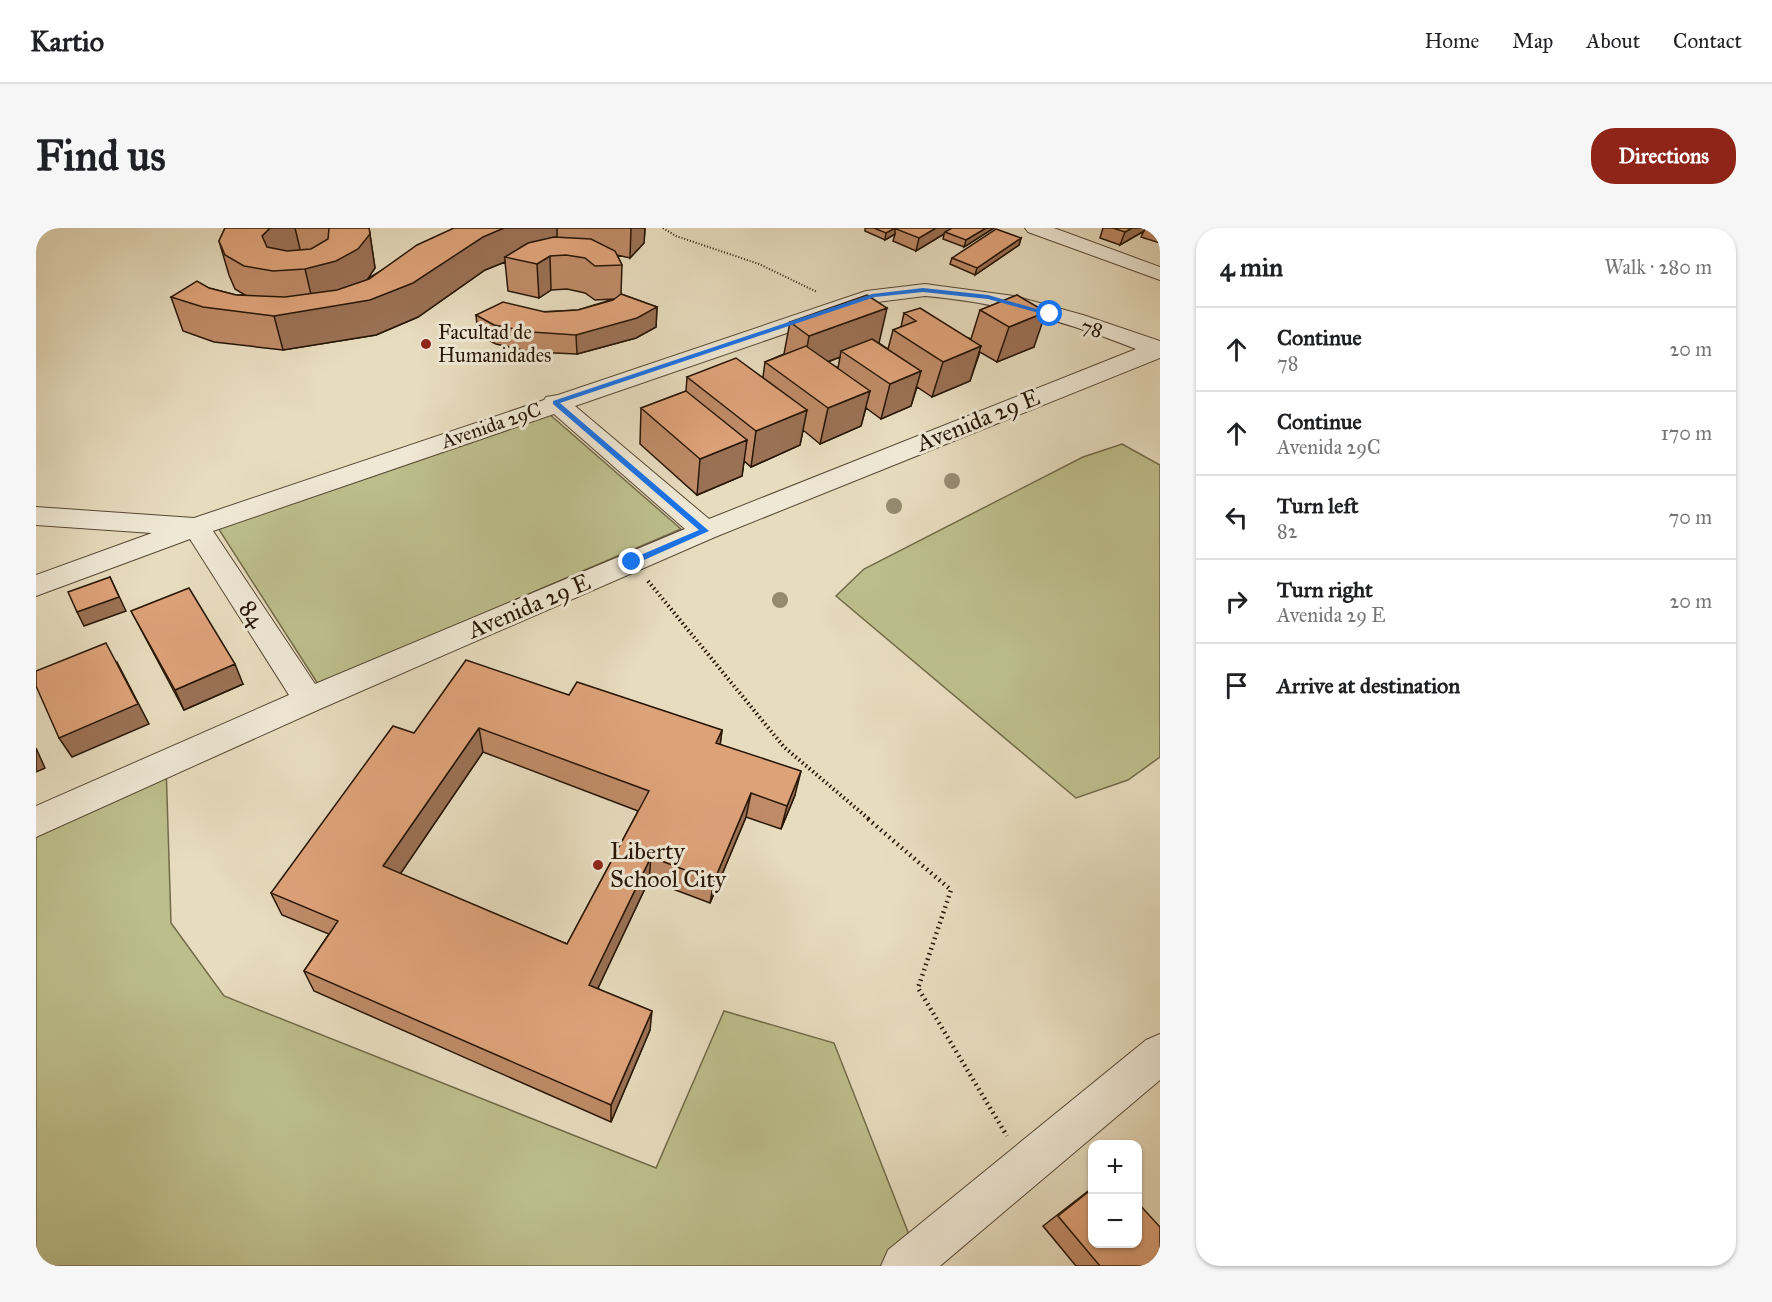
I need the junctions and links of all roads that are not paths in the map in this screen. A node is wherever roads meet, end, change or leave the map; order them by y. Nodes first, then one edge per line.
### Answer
1 (1035, 228) edge
2 (1160, 274) edge
3 (988, 297) joint
4 (1158, 349) edge
5 (555, 402) junction
6 (36, 516) edge
7 (196, 527) junction
8 (705, 531) junction
9 (36, 586) edge
10 (309, 700) junction
11 (36, 822) edge
12 (1160, 1054) edge
13 (904, 1266) edge

1 - 2 street
3 - 4 street, 78
3 - 5 street, Avenida 29C
4 - 8 street, Avenida 29 E
5 - 7 street, Avenida 29C
5 - 8 street
6 - 7 street
7 - 9 street, Avenida 29C
7 - 10 street, 84
8 - 10 street, Avenida 29 E
10 - 11 street, Avenida 29 E
12 - 13 street

